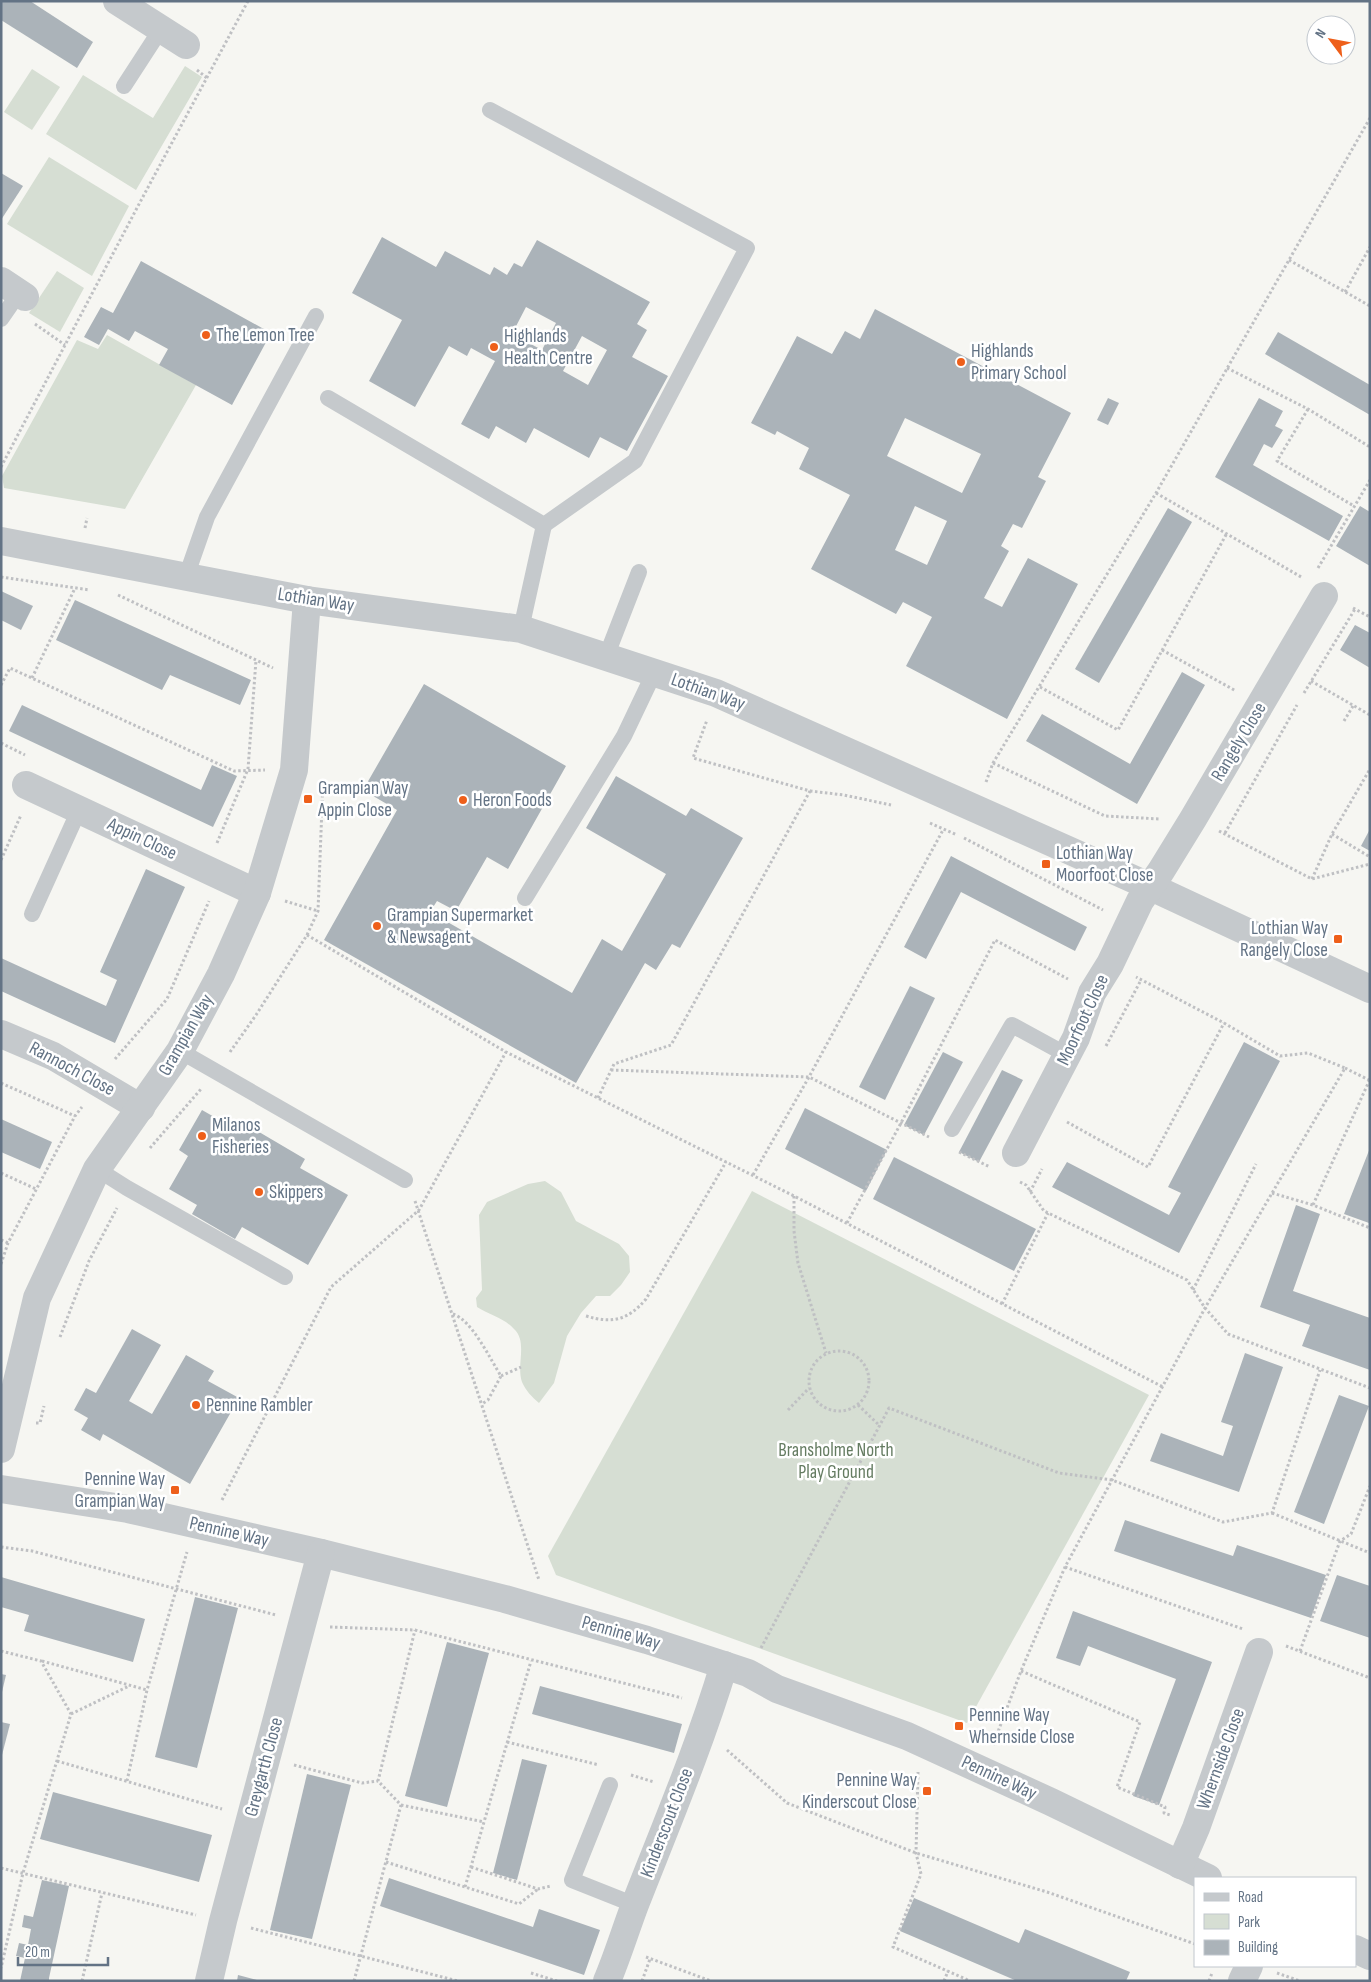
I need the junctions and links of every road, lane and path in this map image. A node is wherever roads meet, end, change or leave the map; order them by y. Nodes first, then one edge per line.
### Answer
1 (117, 1) edge
2 (248, 1) edge
3 (161, 29) junction
4 (186, 45) dead end
5 (124, 86) dead end
6 (490, 110) dead end
7 (1370, 118) edge
8 (1370, 247) edge
9 (1289, 260) junction
10 (15, 290) edge
11 (1345, 292) junction
12 (1370, 306) edge
13 (316, 316) dead end
14 (1, 320) edge
15 (1227, 368) junction
16 (328, 398) dead end
17 (1308, 409) junction
18 (1370, 447) edge
19 (1, 468) edge
20 (1370, 480) edge
21 (1365, 486) junction
22 (1370, 489) edge
23 (1156, 493) junction
24 (1354, 506) junction
25 (87, 518) dead end
26 (544, 525) junction
27 (1227, 533) junction
28 (1, 541) edge
29 (80, 556) junction
30 (639, 572) dead end
31 (1, 577) edge
32 (186, 577) junction
33 (75, 588) junction
34 (1324, 589) junction
35 (91, 590) dead end
36 (116, 594) dead end
37 (307, 600) junction
38 (1355, 609) junction
39 (1370, 617) edge
40 (521, 629) junction
41 (1162, 650) junction
42 (606, 657) junction
43 (256, 660) junction
44 (654, 673) junction
45 (301, 674) junction
46 (32, 678) junction
47 (1311, 681) junction
48 (1, 685) edge
49 (1040, 687) junction
50 (716, 693) junction
51 (1261, 706) junction
52 (1353, 706) junction
53 (1370, 715) edge
54 (1344, 721) dead end
55 (1, 743) edge
56 (31, 758) dead end
57 (248, 769) junction
58 (1370, 769) edge
59 (294, 770) junction
60 (810, 791) junction
61 (26, 796) joint
62 (893, 806) dead end
63 (976, 808) junction
64 (79, 810) junction
65 (927, 821) dead end
66 (943, 830) junction
67 (1225, 832) dead end
68 (1332, 834) junction
69 (1370, 856) edge
70 (1, 860) edge
71 (206, 869) junction
72 (1312, 879) dead end
73 (1151, 887) junction
74 (257, 893) junction
75 (526, 898) dead end
76 (32, 914) dead end
77 (1129, 924) junction
78 (307, 935) junction
79 (1110, 964) junction
80 (1370, 989) edge
81 (1092, 993) junction
82 (1224, 1023) junction
83 (1, 1034) edge
84 (180, 1051) junction
85 (506, 1052) junction
86 (1067, 1055) junction
87 (1345, 1068) junction
88 (611, 1070) junction
89 (216, 1072) junction
90 (809, 1077) junction
91 (1369, 1079) edge
92 (1, 1083) edge
93 (598, 1098) junction
94 (141, 1108) junction
95 (75, 1116) dead end
96 (901, 1122) junction
97 (1067, 1122) dead end
98 (952, 1129) dead end
99 (934, 1139) dead end
100 (959, 1151) dead end
101 (1016, 1153) dead end
102 (726, 1162) junction
103 (1256, 1164) dead end
104 (992, 1168) dead end
105 (97, 1169) junction
106 (1, 1173) edge
107 (753, 1175) junction
108 (405, 1180) joint
109 (1017, 1181) dead end
110 (127, 1188) junction
111 (36, 1189) dead end
112 (1272, 1193) junction
113 (794, 1196) junction
114 (1313, 1205) junction
115 (419, 1210) junction
116 (1048, 1213) junction
117 (847, 1223) junction
118 (1370, 1228) edge
119 (1, 1240) edge
120 (8, 1243) dead end
121 (285, 1277) dead end
122 (1193, 1290) junction
123 (1002, 1304) junction
124 (1205, 1308) junction
125 (453, 1314) junction
126 (586, 1316) dead end
127 (57, 1344) dead end
128 (826, 1353) junction
129 (521, 1367) dead end
130 (1320, 1370) junction
131 (501, 1376) junction
132 (1163, 1387) junction
133 (810, 1388) junction
134 (1370, 1388) edge
135 (45, 1397) dead end
136 (482, 1404) junction
137 (858, 1405) junction
138 (788, 1410) dead end
139 (40, 1423) dead end
140 (880, 1426) junction
141 (1, 1449) edge
142 (1112, 1480) junction
143 (1370, 1486) edge
144 (1, 1489) edge
145 (1272, 1513) junction
146 (202, 1525) junction
147 (1340, 1541) junction
148 (1, 1548) edge
149 (321, 1553) junction
150 (1370, 1553) edge
151 (1065, 1567) junction
152 (176, 1589) junction
153 (550, 1612) junction
154 (304, 1627) junction
155 (415, 1630) junction
156 (1253, 1641) joint
157 (1284, 1645) dead end
158 (1, 1651) edge
159 (1300, 1651) junction
160 (41, 1661) junction
161 (530, 1661) junction
162 (736, 1669) junction
163 (1021, 1671) junction
164 (1370, 1678) edge
165 (130, 1685) junction
166 (147, 1690) junction
167 (712, 1706) junction
168 (71, 1714) junction
169 (702, 1733) junction
170 (507, 1742) junction
171 (919, 1742) junction
172 (267, 1758) junction
173 (57, 1761) junction
174 (602, 1766) dead end
175 (984, 1771) junction
176 (628, 1774) dead end
177 (127, 1781) junction
178 (378, 1781) junction
179 (610, 1785) dead end
180 (680, 1790) junction
181 (401, 1805) junction
182 (251, 1818) junction
183 (484, 1822) junction
184 (1196, 1828) junction
185 (916, 1853) junction
186 (386, 1862) junction
187 (1180, 1865) junction
188 (471, 1867) junction
189 (1, 1868) edge
190 (23, 1873) junction
191 (1206, 1877) edge
192 (572, 1880) junction
193 (465, 1888) junction
194 (538, 1890) junction
195 (102, 1893) dead end
196 (635, 1905) junction
197 (223, 1921) junction
198 (1194, 1944) edge
199 (621, 1947) junction
200 (1356, 1949) edge
201 (1370, 1956) edge
202 (360, 1957) junction
203 (650, 1959) junction
204 (1249, 1967) edge
205 (1, 1968) edge
206 (948, 1971) junction
207 (531, 1973) dead end
208 (694, 1975) junction
209 (82, 1981) edge
210 (209, 1981) edge
211 (354, 1981) edge
212 (458, 1981) edge
213 (557, 1981) edge
214 (607, 1981) edge
215 (642, 1981) edge
216 (692, 1981) edge
217 (711, 1981) edge
218 (944, 1981) edge
219 (970, 1981) edge
220 (1242, 1981) edge

1 - 3 street
2 - 19 path
3 - 4 street
3 - 5 lane
6 - 26 lane
7 - 9 path
8 - 11 path
9 - 11 path
9 - 15 path
10 - 14 lane
11 - 12 path
13 - 32 lane
15 - 17 path
15 - 23 path
16 - 26 lane
17 - 18 path
17 - 24 path
20 - 21 path
21 - 22 path
21 - 24 path
23 - 27 path
23 - 49 path
24 - 34 path
25 - 29 path
26 - 40 lane
27 - 34 path
27 - 41 path
28 - 29 street, Lothian Way
29 - 32 street, Lothian Way
29 - 33 path
30 - 42 lane
31 - 33 path
32 - 37 street, Lothian Way
33 - 35 path
33 - 46 path
34 - 38 path
34 - 51 street, Rangely Close
36 - 43 path
37 - 40 street, Lothian Way
37 - 45 street, Grampian Way
38 - 39 path
38 - 47 path
40 - 42 street, Lothian Way
41 - 49 path
41 - 51 path
42 - 44 street, Lothian Way
43 - 45 path
43 - 57 path
44 - 50 street, Lothian Way
44 - 75 lane
45 - 59 street, Grampian Way
46 - 48 path
46 - 57 path
47 - 52 path
47 - 67 path
49 - 63 path
50 - 60 path
50 - 63 street, Lothian Way
51 - 73 street, Rangely Close
52 - 53 path
52 - 54 path
55 - 56 path
57 - 59 path
57 - 71 path
58 - 68 path
59 - 74 street, Grampian Way
59 - 78 path
60 - 62 path
60 - 88 path
61 - 64 street, Appin Close
61 - 70 path
63 - 73 street, Lothian Way
64 - 71 street, Appin Close
64 - 76 lane
65 - 66 path
66 - 77 path
66 - 90 path
68 - 69 path
68 - 72 path
71 - 74 street, Appin Close
73 - 77 street, Moorfoot Close
73 - 80 street, Lothian Way
74 - 84 street, Grampian Way
77 - 79 street, Moorfoot Close
78 - 85 path
78 - 89 path
79 - 81 street, Moorfoot Close
79 - 82 path
81 - 86 street, Moorfoot Close
81 - 96 path
82 - 87 path
82 - 97 path
83 - 94 street, Rannoch Close
84 - 89 lane
84 - 94 street, Grampian Way
85 - 93 path
85 - 115 path
86 - 98 lane
86 - 101 street, Moorfoot Close
87 - 91 path
87 - 112 path
88 - 90 path
88 - 93 path
89 - 108 lane
89 - 110 path
90 - 96 path
90 - 107 path
91 - 114 path
92 - 95 path
93 - 102 path
94 - 105 street, Grampian Way
96 - 99 path
96 - 117 path
100 - 104 path
102 - 107 path
102 - 126 path
103 - 122 path
105 - 110 lane
105 - 141 street, Grampian Way
106 - 111 path
107 - 113 path
108 - 115 path
109 - 116 path
110 - 121 lane
110 - 127 path
112 - 114 path
112 - 124 path
113 - 117 path
113 - 128 path
114 - 118 path
115 - 125 path
115 - 146 path
116 - 122 path
116 - 123 path
117 - 123 path
119 - 120 path
122 - 124 path
123 - 132 path
124 - 130 path
124 - 132 path
125 - 131 path
125 - 136 path
128 - 133 path
128 - 137 path
129 - 131 path
130 - 134 path
130 - 145 path
131 - 136 path
132 - 142 path
133 - 137 path
133 - 138 path
135 - 139 path
136 - 153 path
137 - 140 path
140 - 142 path
140 - 162 path
142 - 145 path
142 - 151 path
143 - 147 path
144 - 146 street, Pennine Way
145 - 147 path
146 - 149 street, Pennine Way
146 - 152 path
147 - 150 path
147 - 159 path
148 - 152 path
149 - 153 street, Pennine Way
149 - 154 street, Greygarth Close
151 - 156 path
151 - 163 path
152 - 154 path
152 - 166 path
153 - 162 street, Pennine Way
154 - 155 path
154 - 172 street, Greygarth Close
155 - 161 path
155 - 178 path
156 - 184 street, Whernside Close
157 - 159 path
158 - 160 path
159 - 164 path
160 - 165 path
160 - 168 path
161 - 167 path
161 - 170 path
162 - 167 street, Kinderscout Close
162 - 171 street, Pennine Way
163 - 175 path
163 - 184 path
165 - 166 path
165 - 168 path
166 - 177 path
167 - 169 street, Kinderscout Close
168 - 173 path
169 - 180 street, Kinderscout Close
169 - 185 path
170 - 174 path
170 - 183 path
171 - 175 street, Pennine Way
171 - 185 path
172 - 178 path
172 - 182 street, Greygarth Close
173 - 177 path
173 - 190 path
175 - 187 street, Pennine Way
176 - 180 path
177 - 182 path
178 - 181 path
179 - 192 lane
180 - 196 street, Kinderscout Close
181 - 183 path
181 - 186 path
182 - 197 street, Greygarth Close
183 - 188 path
184 - 187 street, Whernside Close
185 - 198 path
185 - 206 path
186 - 193 path
186 - 202 path
187 - 191 street, Pennine Way
188 - 193 path
188 - 194 path
189 - 190 path
190 - 197 path
190 - 205 path
192 - 194 path
192 - 196 lane
193 - 194 path
195 - 209 path
196 - 199 street, Kinderscout Close
197 - 202 path
197 - 210 street, Greygarth Close
199 - 203 path
199 - 214 street, Kinderscout Close
200 - 201 street
202 - 211 path
202 - 212 path
203 - 208 path
203 - 215 path
204 - 220 street
206 - 218 path
206 - 219 path
207 - 213 path
208 - 216 path
208 - 217 path

